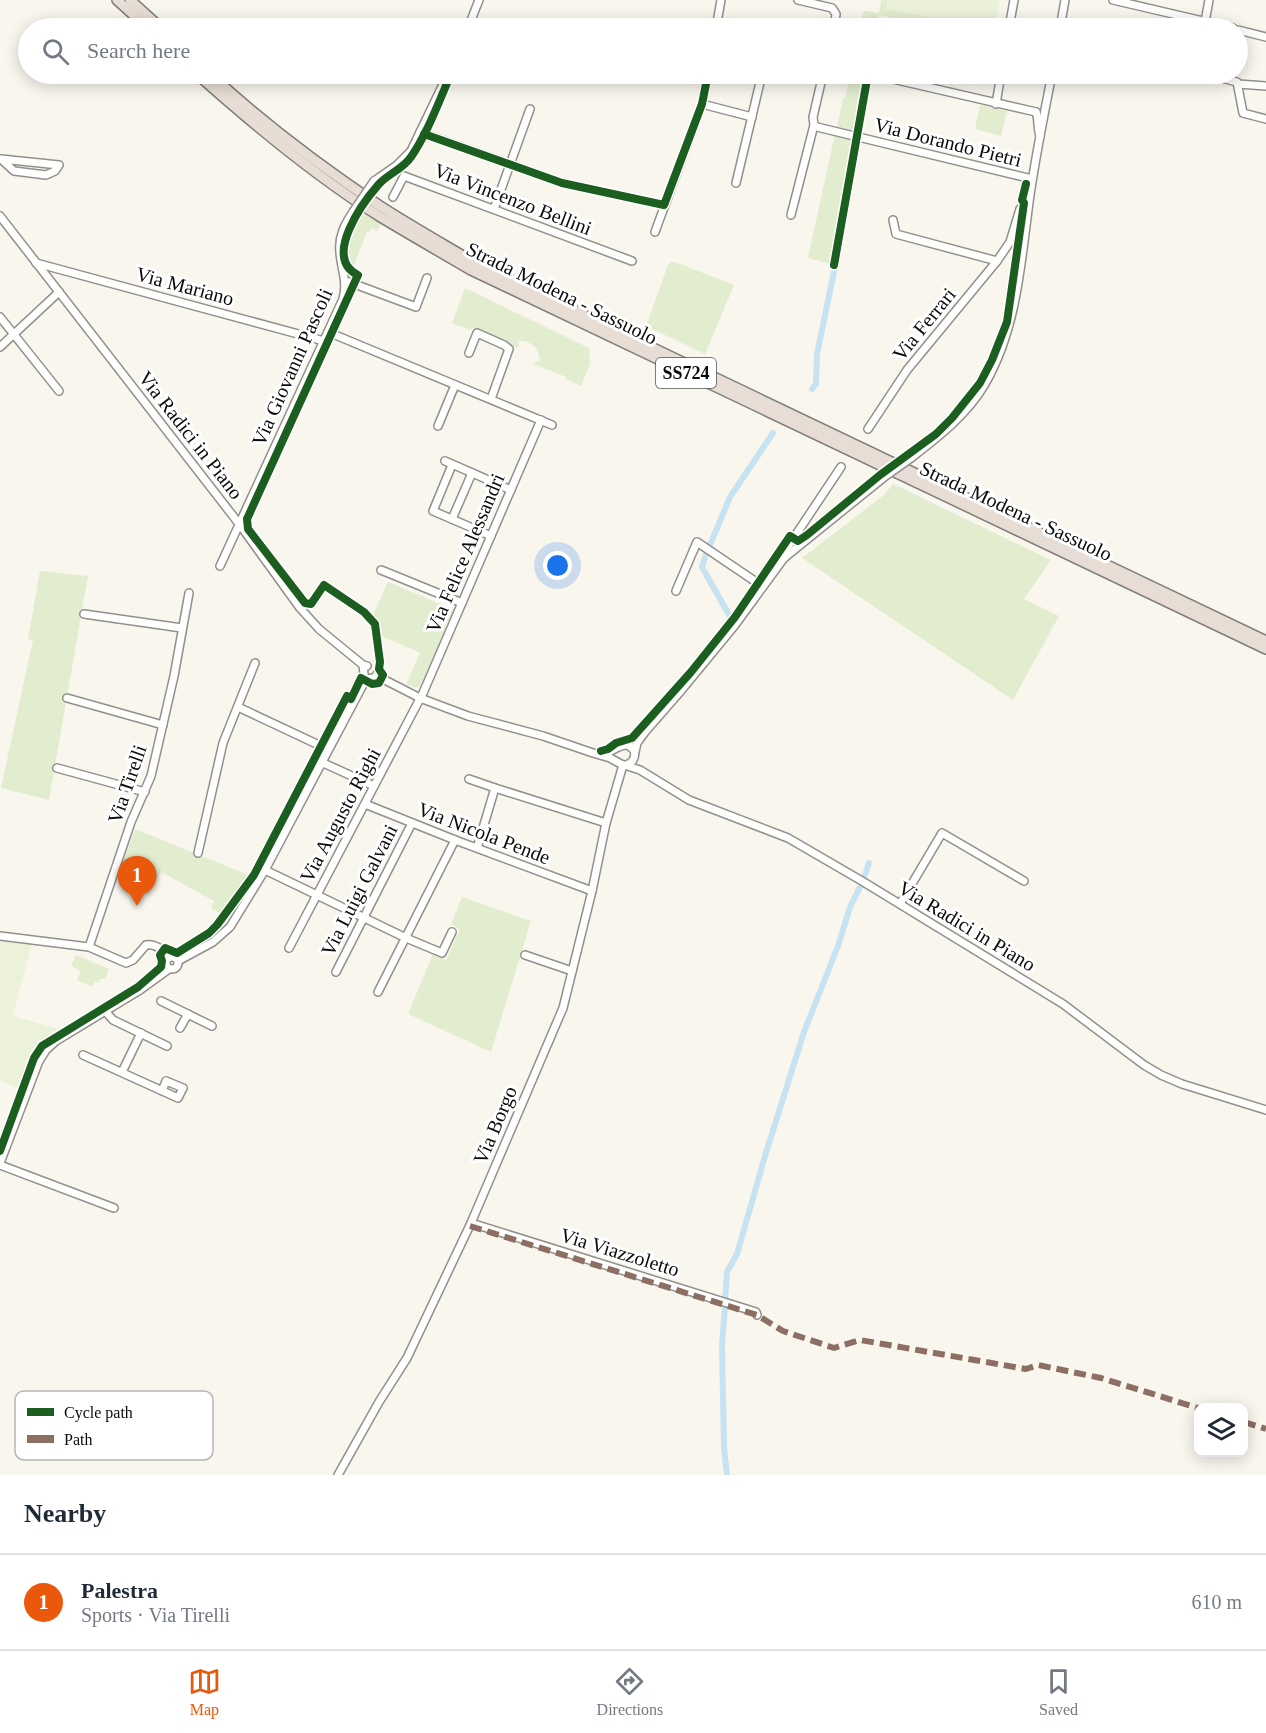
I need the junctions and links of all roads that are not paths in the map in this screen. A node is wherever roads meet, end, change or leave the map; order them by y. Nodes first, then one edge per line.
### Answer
1 (117, 0) edge
2 (130, 0) edge
3 (479, 0) edge
4 (721, 0) edge
5 (798, 0) edge
6 (1014, 0) edge
7 (1065, 0) edge
8 (1113, 0) edge
9 (1209, 0) edge
10 (1143, 3) edge
11 (137, 18) edge
12 (150, 18) edge
13 (472, 18) edge
14 (718, 18) edge
15 (835, 18) edge
16 (1011, 18) edge
17 (1062, 18) edge
18 (1192, 18) edge
19 (1206, 18) edge
20 (1248, 32) edge
21 (1266, 37) edge
22 (209, 84) edge
23 (221, 84) edge
24 (443, 84) edge
25 (706, 84) edge
26 (760, 84) edge
27 (821, 84) edge
28 (923, 84) edge
29 (999, 84) edge
30 (1050, 84) edge
31 (1238, 84) joint
32 (1266, 86) edge
33 (1049, 90) junction
34 (702, 104) junction
35 (996, 104) junction
36 (530, 109) dead end
37 (1036, 112) junction
38 (752, 117) junction
39 (1266, 119) edge
40 (818, 126) junction
41 (420, 132) junction
42 (1040, 137) junction
43 (1, 159) edge
44 (509, 165) junction
45 (1032, 179) junction
46 (736, 183) dead end
47 (393, 197) dead end
48 (664, 205) junction
49 (494, 209) junction
50 (1020, 209) dead end
51 (791, 215) dead end
52 (0, 216) edge
53 (893, 220) dead end
54 (655, 232) dead end
55 (1010, 242) junction
56 (1023, 243) junction
57 (632, 261) dead end
58 (998, 261) junction
59 (36, 263) junction
60 (427, 278) dead end
61 (345, 284) junction
62 (59, 292) junction
63 (0, 317) edge
64 (328, 332) junction
65 (14, 334) junction
66 (324, 341) junction
67 (0, 347) edge
68 (469, 353) dead end
69 (456, 385) junction
70 (59, 391) dead end
71 (491, 399) junction
72 (541, 420) junction
73 (552, 425) dead end
74 (438, 426) dead end
75 (868, 429) dead end
76 (445, 461) dead end
77 (453, 465) junction
78 (841, 467) dead end
79 (472, 473) junction
80 (511, 489) junction
81 (452, 519) junction
82 (240, 525) junction
83 (491, 537) junction
84 (784, 558) junction
85 (220, 566) dead end
86 (381, 570) dead end
87 (762, 586) junction
88 (676, 591) dead end
89 (189, 593) dead end
90 (462, 603) junction
91 (84, 614) dead end
92 (182, 628) junction
93 (1266, 641) edge
94 (1266, 650) edge
95 (255, 663) dead end
96 (365, 667) junction
97 (371, 678) junction
98 (67, 698) dead end
99 (420, 698) junction
100 (238, 707) junction
101 (164, 725) junction
102 (645, 732) junction
103 (621, 746) junction
104 (329, 747) junction
105 (601, 755) junction
106 (634, 755) junction
107 (321, 762) junction
108 (622, 764) junction
109 (57, 768) dead end
110 (646, 774) junction
111 (469, 779) dead end
112 (374, 786) junction
113 (495, 788) junction
114 (145, 792) junction
115 (364, 804) junction
116 (606, 823) junction
117 (412, 824) junction
118 (455, 840) junction
119 (477, 848) junction
120 (198, 853) dead end
121 (265, 870) junction
122 (1024, 881) dead end
123 (592, 891) junction
124 (317, 894) junction
125 (900, 904) junction
126 (363, 917) junction
127 (452, 932) dead end
128 (0, 936) edge
129 (406, 938) junction
130 (89, 947) junction
131 (289, 948) dead end
132 (525, 955) dead end
133 (170, 957) junction
134 (178, 962) junction
135 (169, 969) junction
136 (336, 972) dead end
137 (572, 972) junction
138 (378, 992) dead end
139 (161, 1001) dead end
140 (106, 1012) junction
141 (188, 1014) junction
142 (212, 1026) dead end
143 (180, 1028) dead end
144 (141, 1033) junction
145 (167, 1046) dead end
146 (83, 1055) dead end
147 (122, 1072) junction
148 (162, 1090) dead end
149 (1266, 1110) edge
150 (0, 1164) edge
151 (114, 1208) dead end
152 (471, 1223) junction
153 (757, 1315) dead end
154 (338, 1475) edge

1 - 11 highway
2 - 12 highway
3 - 13 street
4 - 14 street
5 - 15 street
6 - 16 street
7 - 17 street
8 - 10 street
9 - 19 street
10 - 18 street
20 - 21 street
22 - 94 highway, Strada Modena - Sassuolo / SS724
23 - 93 highway, Strada Modena - Sassuolo
24 - 41 street, Via Giovanni Pascoli
25 - 34 street
26 - 38 street
27 - 40 street
28 - 35 street
29 - 35 street
30 - 33 street
31 - 32 street
31 - 39 street
33 - 37 street
33 - 42 street
34 - 38 street
34 - 48 street
35 - 37 street
36 - 44 street
37 - 42 street
38 - 46 street
40 - 45 street, Via Dorando Pietri
40 - 51 street
41 - 44 street
41 - 61 street, Via Giovanni Pascoli, bridge
42 - 45 street
43 - 43 street
44 - 48 street
44 - 49 street
45 - 56 street
47 - 49 street, Via Vincenzo Bellini
48 - 54 street
49 - 57 street, Via Vincenzo Bellini
50 - 55 street, Via Ferrari
52 - 59 street, Via Radici in Piano
53 - 58 street
55 - 56 street
55 - 58 street, Via Ferrari
56 - 84 street, bridge
58 - 75 street, Via Ferrari
59 - 62 street, Via Radici in Piano
59 - 66 street, Via Mariano
60 - 61 street
61 - 64 street, Via Giovanni Pascoli
62 - 65 street
62 - 82 street, Via Radici in Piano
63 - 65 street
64 - 66 street, Via Giovanni Pascoli
64 - 69 street
65 - 67 street
65 - 70 street
66 - 82 street, Via Giovanni Pascoli
68 - 71 street
69 - 71 street
69 - 74 street
71 - 72 street
72 - 73 street
72 - 80 street, Via Felice Alessandri
76 - 77 street
77 - 79 street
77 - 81 street
78 - 84 street
79 - 80 street
79 - 81 street
80 - 83 street, Via Felice Alessandri
81 - 83 street
82 - 85 street, Via Giovanni Pascoli
82 - 96 street, Via Radici in Piano
83 - 90 street, Via Felice Alessandri
84 - 87 street
86 - 90 street
87 - 88 street
87 - 102 street
89 - 92 street, Via Tirelli
90 - 99 street, Via Felice Alessandri
91 - 92 street
92 - 101 street, Via Tirelli
95 - 100 street
96 - 97 street
96 - 97 street, Via Radici in Piano
97 - 99 street, Via Radici in Piano
97 - 104 street
98 - 101 street
99 - 105 street, Via Radici in Piano
99 - 112 street, Via Augusto Righi
100 - 104 street
100 - 120 street
101 - 114 street, Via Tirelli
102 - 103 street
102 - 106 street
103 - 105 street
103 - 106 street, Via Radici in Piano
103 - 108 street
104 - 107 street
105 - 108 street, Via Radici in Piano
106 - 108 street
106 - 110 street, Via Radici in Piano
107 - 112 street
107 - 121 street
108 - 110 street, Via Radici in Piano
108 - 116 street, Via Borgo
109 - 114 street
110 - 125 street, Via Radici in Piano
111 - 113 street
112 - 115 street, Via Augusto Righi
113 - 116 street
113 - 119 street
114 - 130 street, Via Tirelli
115 - 117 street, Via Nicola Pende
115 - 124 street, Via Augusto Righi
116 - 123 street, Via Borgo
117 - 118 street, Via Nicola Pende
117 - 126 street, Via Luigi Galvani
118 - 119 street, Via Nicola Pende
118 - 129 street
119 - 123 street, Via Nicola Pende
121 - 124 street
121 - 134 street
122 - 125 street
123 - 137 street, Via Borgo
124 - 126 street
124 - 131 street, Via Augusto Righi
125 - 149 street, Via Radici in Piano
126 - 129 street
126 - 136 street, Via Luigi Galvani
127 - 129 street
128 - 130 street
129 - 138 street
130 - 133 street
132 - 137 street
133 - 134 street
133 - 135 street
134 - 135 street
135 - 140 street
137 - 152 street, Via Borgo
139 - 141 street
140 - 144 street
140 - 150 street
141 - 142 street
141 - 143 street
144 - 145 street
144 - 147 street
146 - 147 street
147 - 148 street
150 - 151 street
152 - 153 street, Via Viazzoletto
152 - 154 street, Via Borgo

